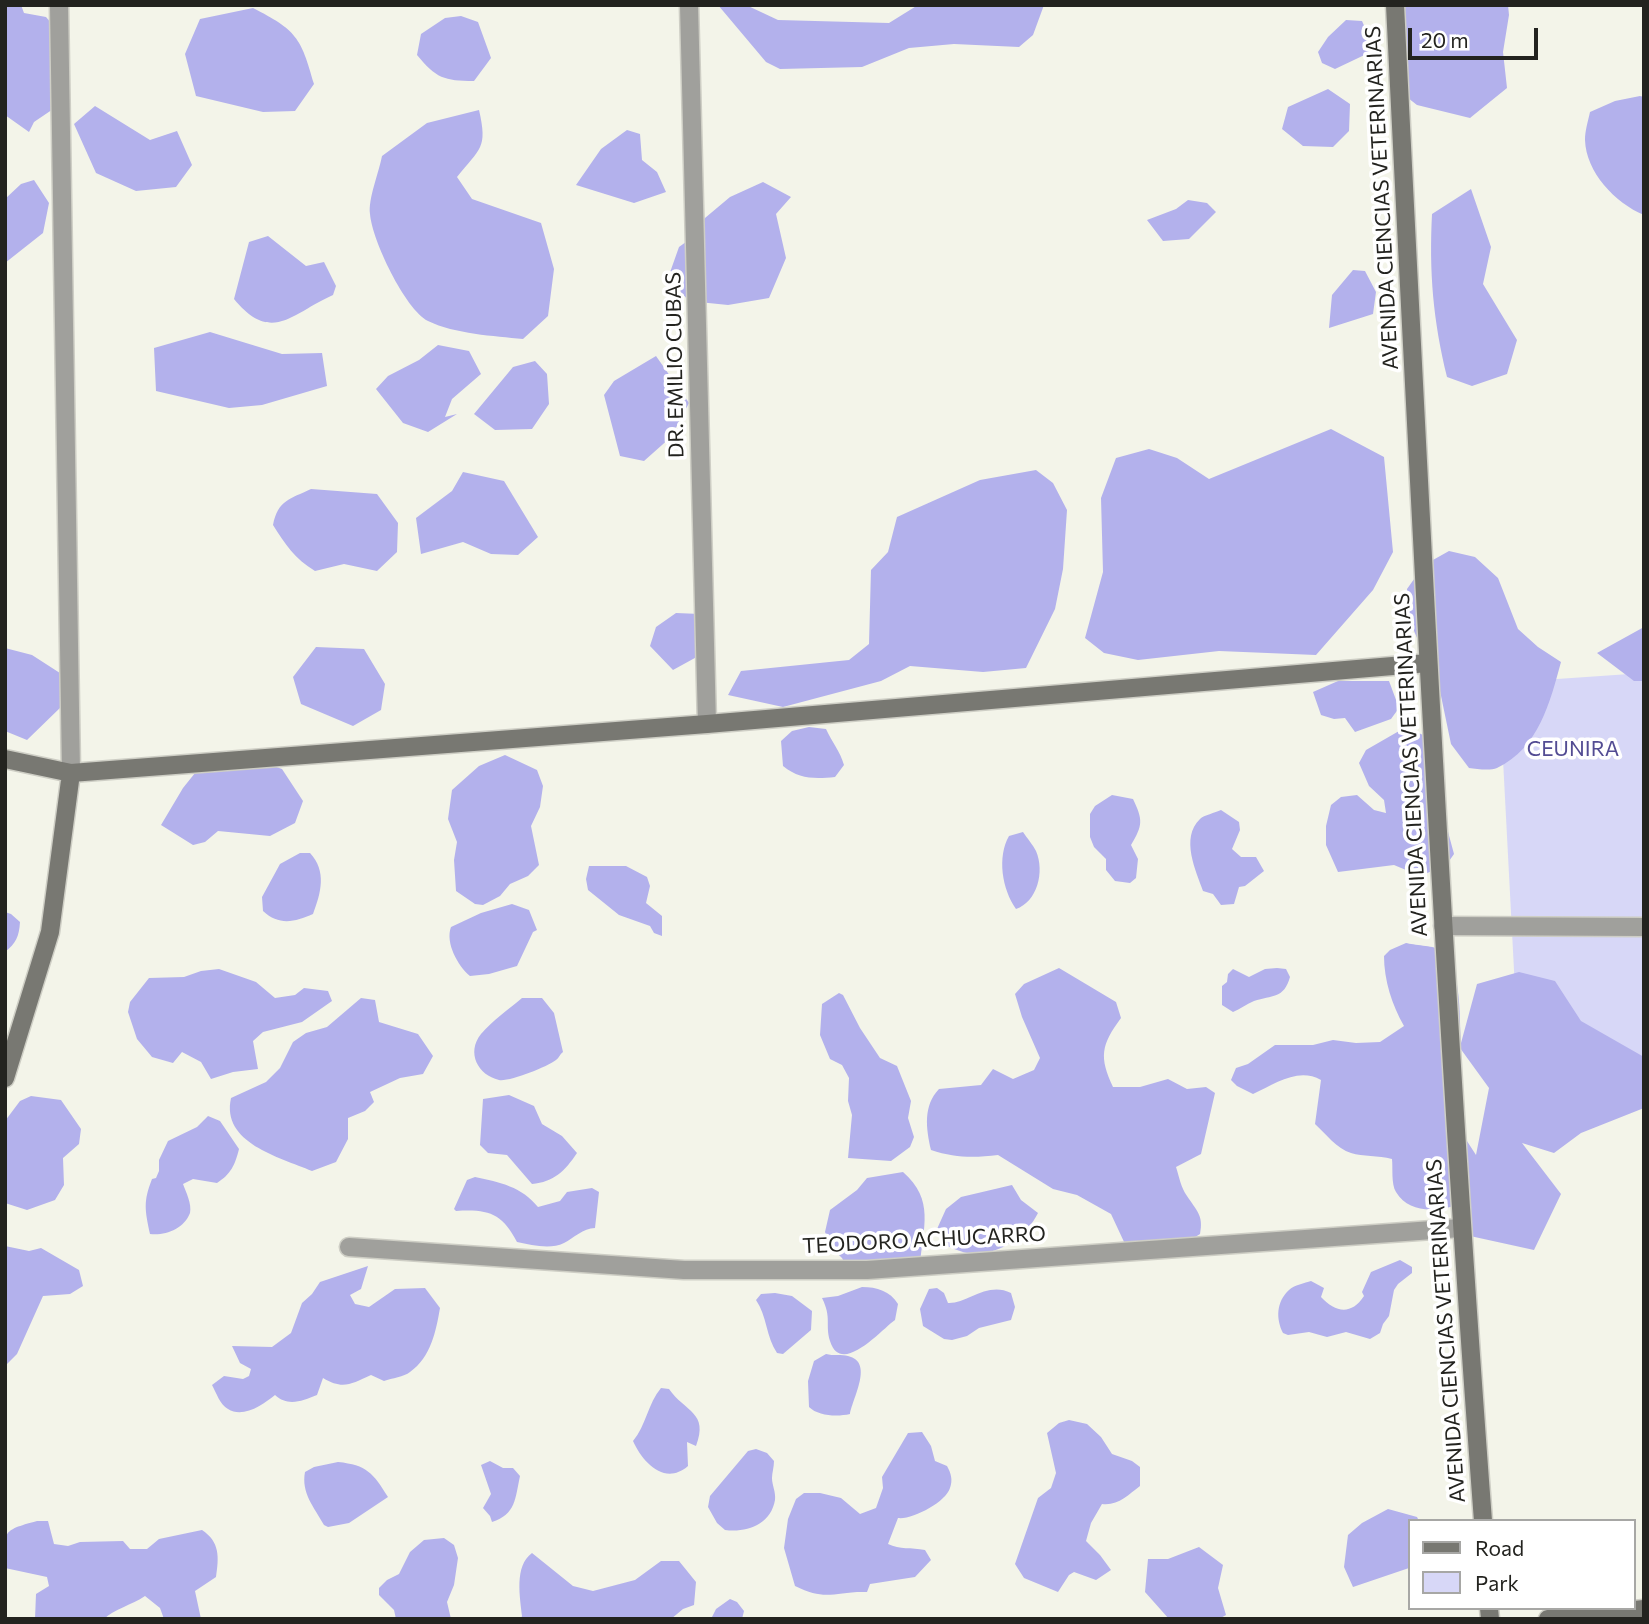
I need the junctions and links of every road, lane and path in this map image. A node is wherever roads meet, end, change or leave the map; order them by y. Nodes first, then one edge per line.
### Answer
1 (59, 5) edge
2 (689, 5) edge
3 (1395, 5) edge
4 (1428, 663) junction
5 (707, 724) junction
6 (5, 759) edge
7 (71, 773) junction
8 (1443, 926) junction
9 (1644, 927) edge
10 (5, 1078) edge
11 (1461, 1228) junction
12 (349, 1247) dead end
13 (1483, 1519) edge
14 (1634, 1610) edge
15 (1548, 1619) edge

1 - 7 street
2 - 5 street, DR. EMILIO CUBAS
3 - 4 street, AVENIDA CIENCIAS VETERINARIAS
4 - 5 street
4 - 8 street, AVENIDA CIENCIAS VETERINARIAS
5 - 7 street
6 - 7 street
7 - 10 street
8 - 9 street
8 - 11 street, AVENIDA CIENCIAS VETERINARIAS
11 - 12 street, TEODORO ACHUCARRO
11 - 13 street, AVENIDA CIENCIAS VETERINARIAS
14 - 15 street

